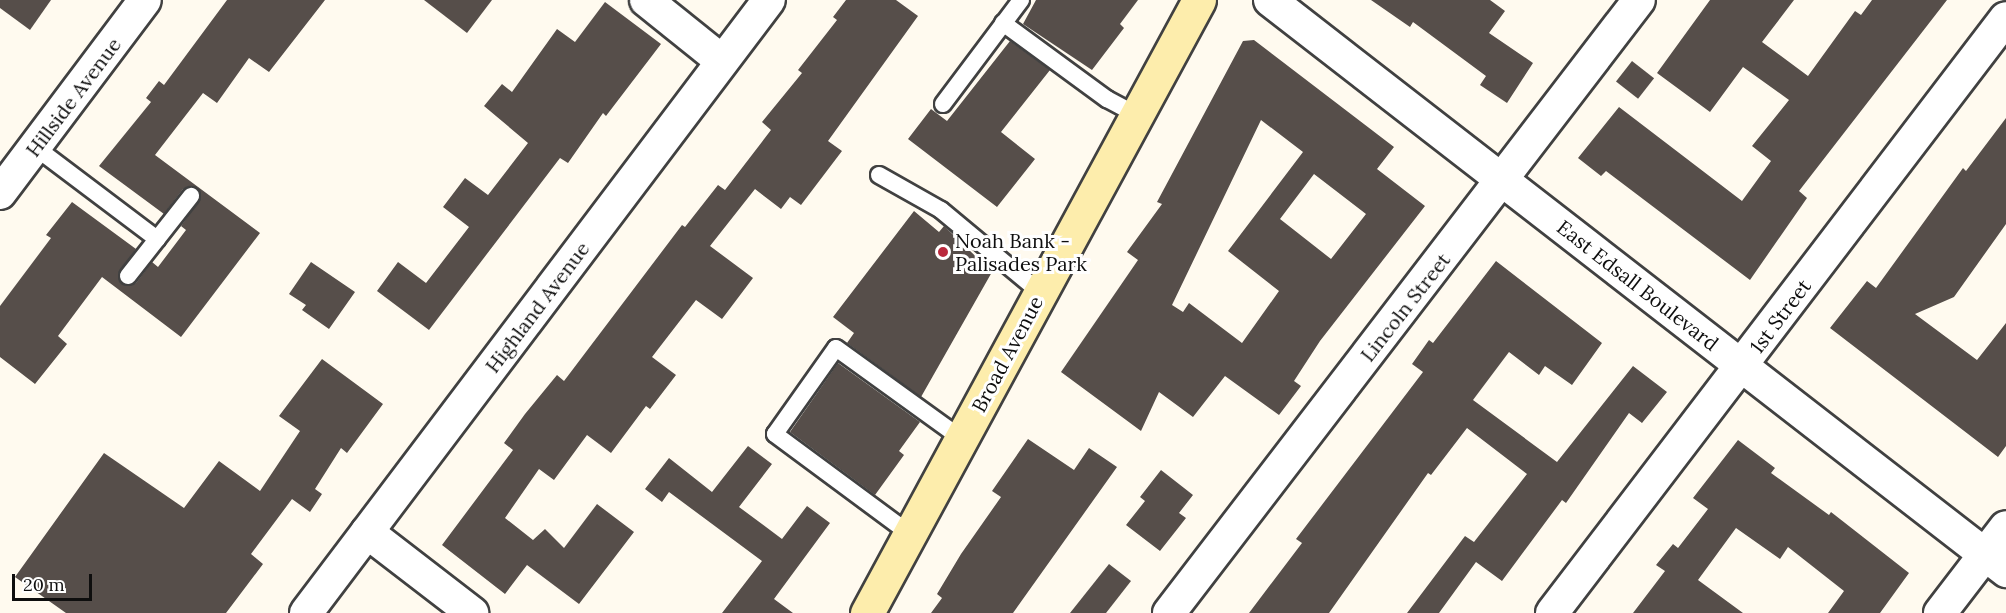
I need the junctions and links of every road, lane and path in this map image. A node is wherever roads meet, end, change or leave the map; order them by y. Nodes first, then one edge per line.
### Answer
1 (146, 0) edge
2 (646, 0) edge
3 (769, 0) edge
4 (1021, 0) edge
5 (1199, 0) edge
6 (1269, 0) edge
7 (1639, 0) edge
8 (2006, 18) edge
9 (1003, 23) junction
10 (722, 61) junction
11 (943, 104) dead end
12 (1137, 115) junction
13 (35, 147) junction
14 (879, 175) dead end
15 (1503, 181) junction
16 (0, 193) edge
17 (191, 196) dead end
18 (157, 239) junction
19 (128, 276) dead end
20 (1041, 292) junction
21 (1742, 366) junction
22 (962, 439) junction
23 (2006, 527) edge
24 (367, 532) junction
25 (910, 534) junction
26 (1995, 562) edge
27 (306, 613) edge
28 (472, 613) edge
29 (867, 613) edge
30 (1169, 613) edge
31 (1552, 613) edge
32 (1940, 613) edge

1 - 13 street, Hillside Avenue
2 - 10 street
3 - 10 street, Highland Avenue
4 - 9 lane
5 - 12 main road, Broad Avenue
6 - 15 street, East Edsall Boulevard
7 - 15 street, Lincoln Street
8 - 21 street, 1st Street
9 - 11 lane
9 - 12 lane
10 - 24 street, Highland Avenue
12 - 20 main road, Broad Avenue
13 - 16 street, Hillside Avenue
13 - 18 lane
14 - 20 lane
15 - 21 street, East Edsall Boulevard
15 - 30 street, Lincoln Street
17 - 18 lane
18 - 19 lane
20 - 22 main road, Broad Avenue
21 - 26 street, East Edsall Boulevard
21 - 31 street, 1st Street
22 - 25 main road, Broad Avenue
22 - 25 lane
23 - 26 street
24 - 27 street, Highland Avenue
24 - 28 street
25 - 29 main road, Broad Avenue
26 - 32 street

